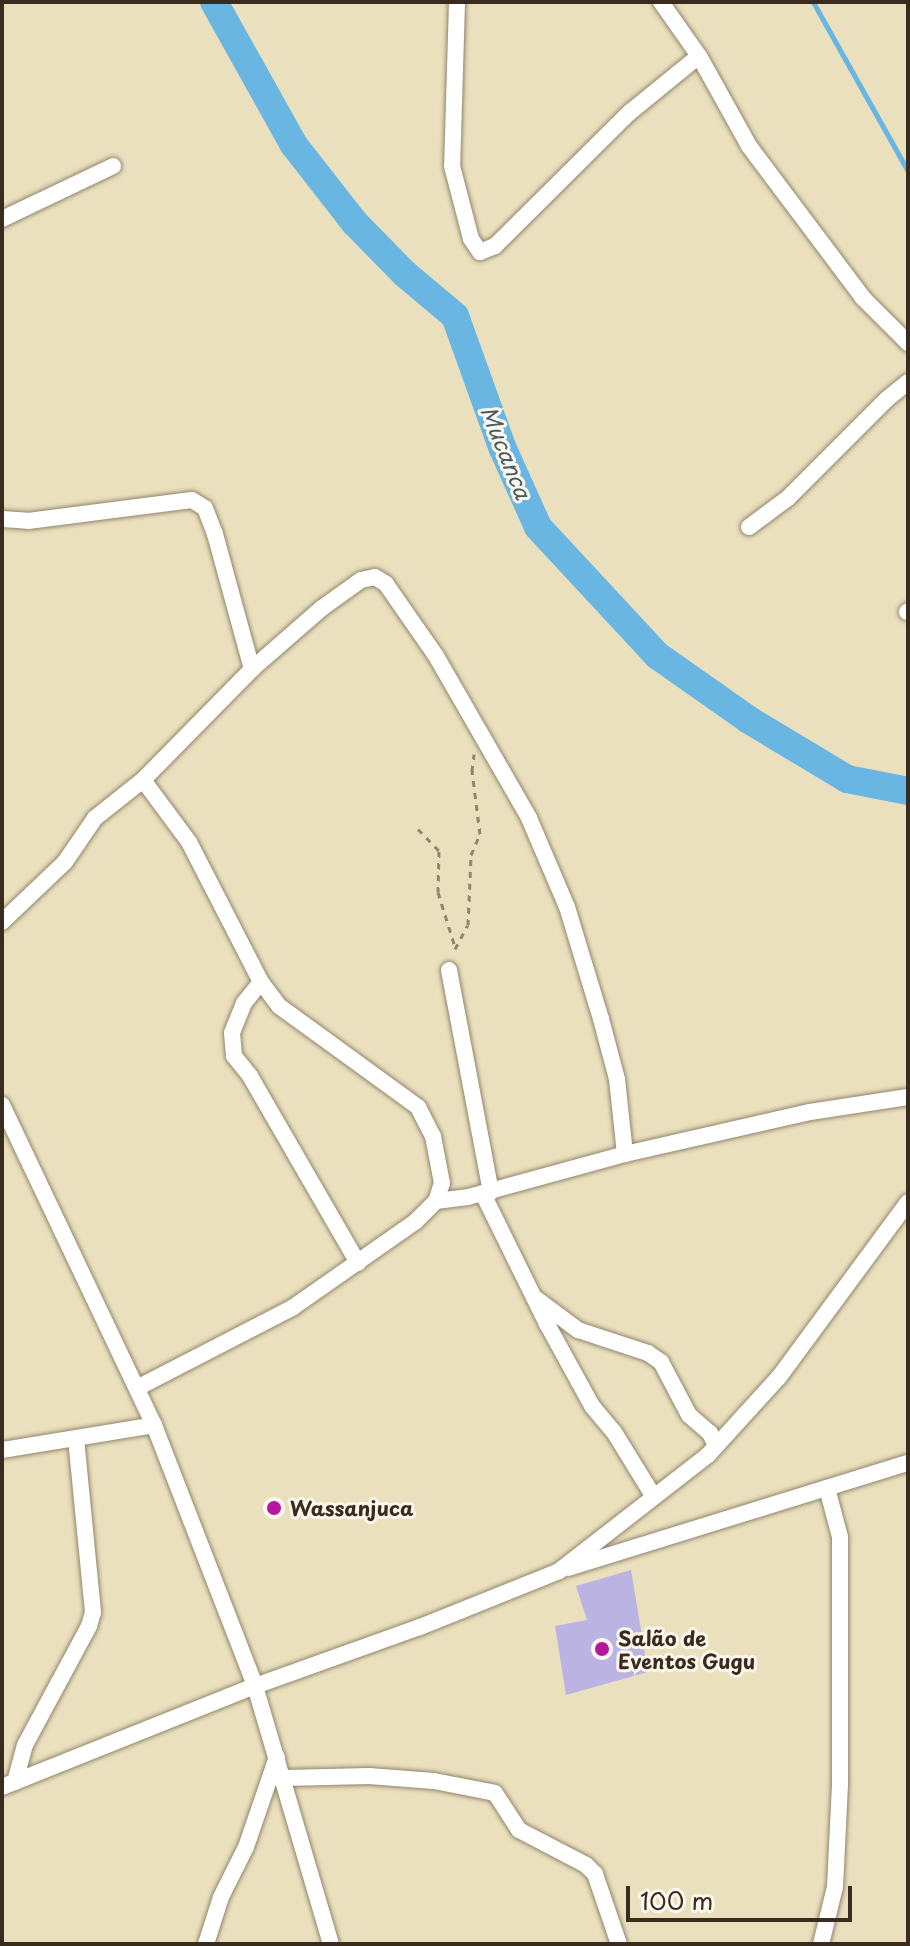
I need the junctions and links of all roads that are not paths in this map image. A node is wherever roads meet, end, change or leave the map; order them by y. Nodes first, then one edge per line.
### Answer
1 (457, 2) edge
2 (661, 2) edge
3 (699, 56) junction
4 (113, 166) dead end
5 (2, 219) edge
6 (908, 343) edge
7 (908, 382) edge
8 (2, 519) edge
9 (749, 527) dead end
10 (252, 669) junction
11 (143, 780) junction
12 (2, 922) edge
13 (449, 970) road end
14 (261, 982) junction
15 (908, 1097) edge
16 (2, 1105) edge
17 (625, 1154) junction
18 (487, 1193) junction
19 (436, 1201) junction
20 (908, 1202) edge
21 (358, 1263) junction
22 (534, 1297) junction
23 (139, 1387) junction
24 (154, 1425) junction
25 (76, 1439) junction
26 (716, 1446) junction
27 (2, 1450) edge
28 (908, 1463) edge
29 (827, 1488) junction
30 (654, 1497) junction
31 (559, 1571) junction
32 (255, 1686) junction
33 (277, 1757) junction
34 (284, 1778) junction
35 (9, 1785) edge
36 (206, 1944) edge
37 (331, 1944) edge
38 (619, 1944) edge
39 (821, 1944) edge

1 - 3 street
2 - 3 street
3 - 6 street
4 - 5 street
7 - 9 street
8 - 10 street
10 - 11 street
10 - 17 street
11 - 12 street
11 - 14 street
13 - 18 street
14 - 19 street
14 - 21 street
15 - 17 street
16 - 23 street
17 - 18 street
18 - 19 street
18 - 22 street
19 - 21 street
20 - 26 street
21 - 23 street
22 - 26 street
22 - 30 street
23 - 24 street
24 - 25 street
24 - 32 street
25 - 27 street
25 - 35 street
26 - 30 street
28 - 29 street
29 - 31 street
29 - 39 street
30 - 31 street
31 - 32 street
32 - 33 street
32 - 35 street
33 - 34 street
33 - 36 street
34 - 37 street
34 - 38 street

